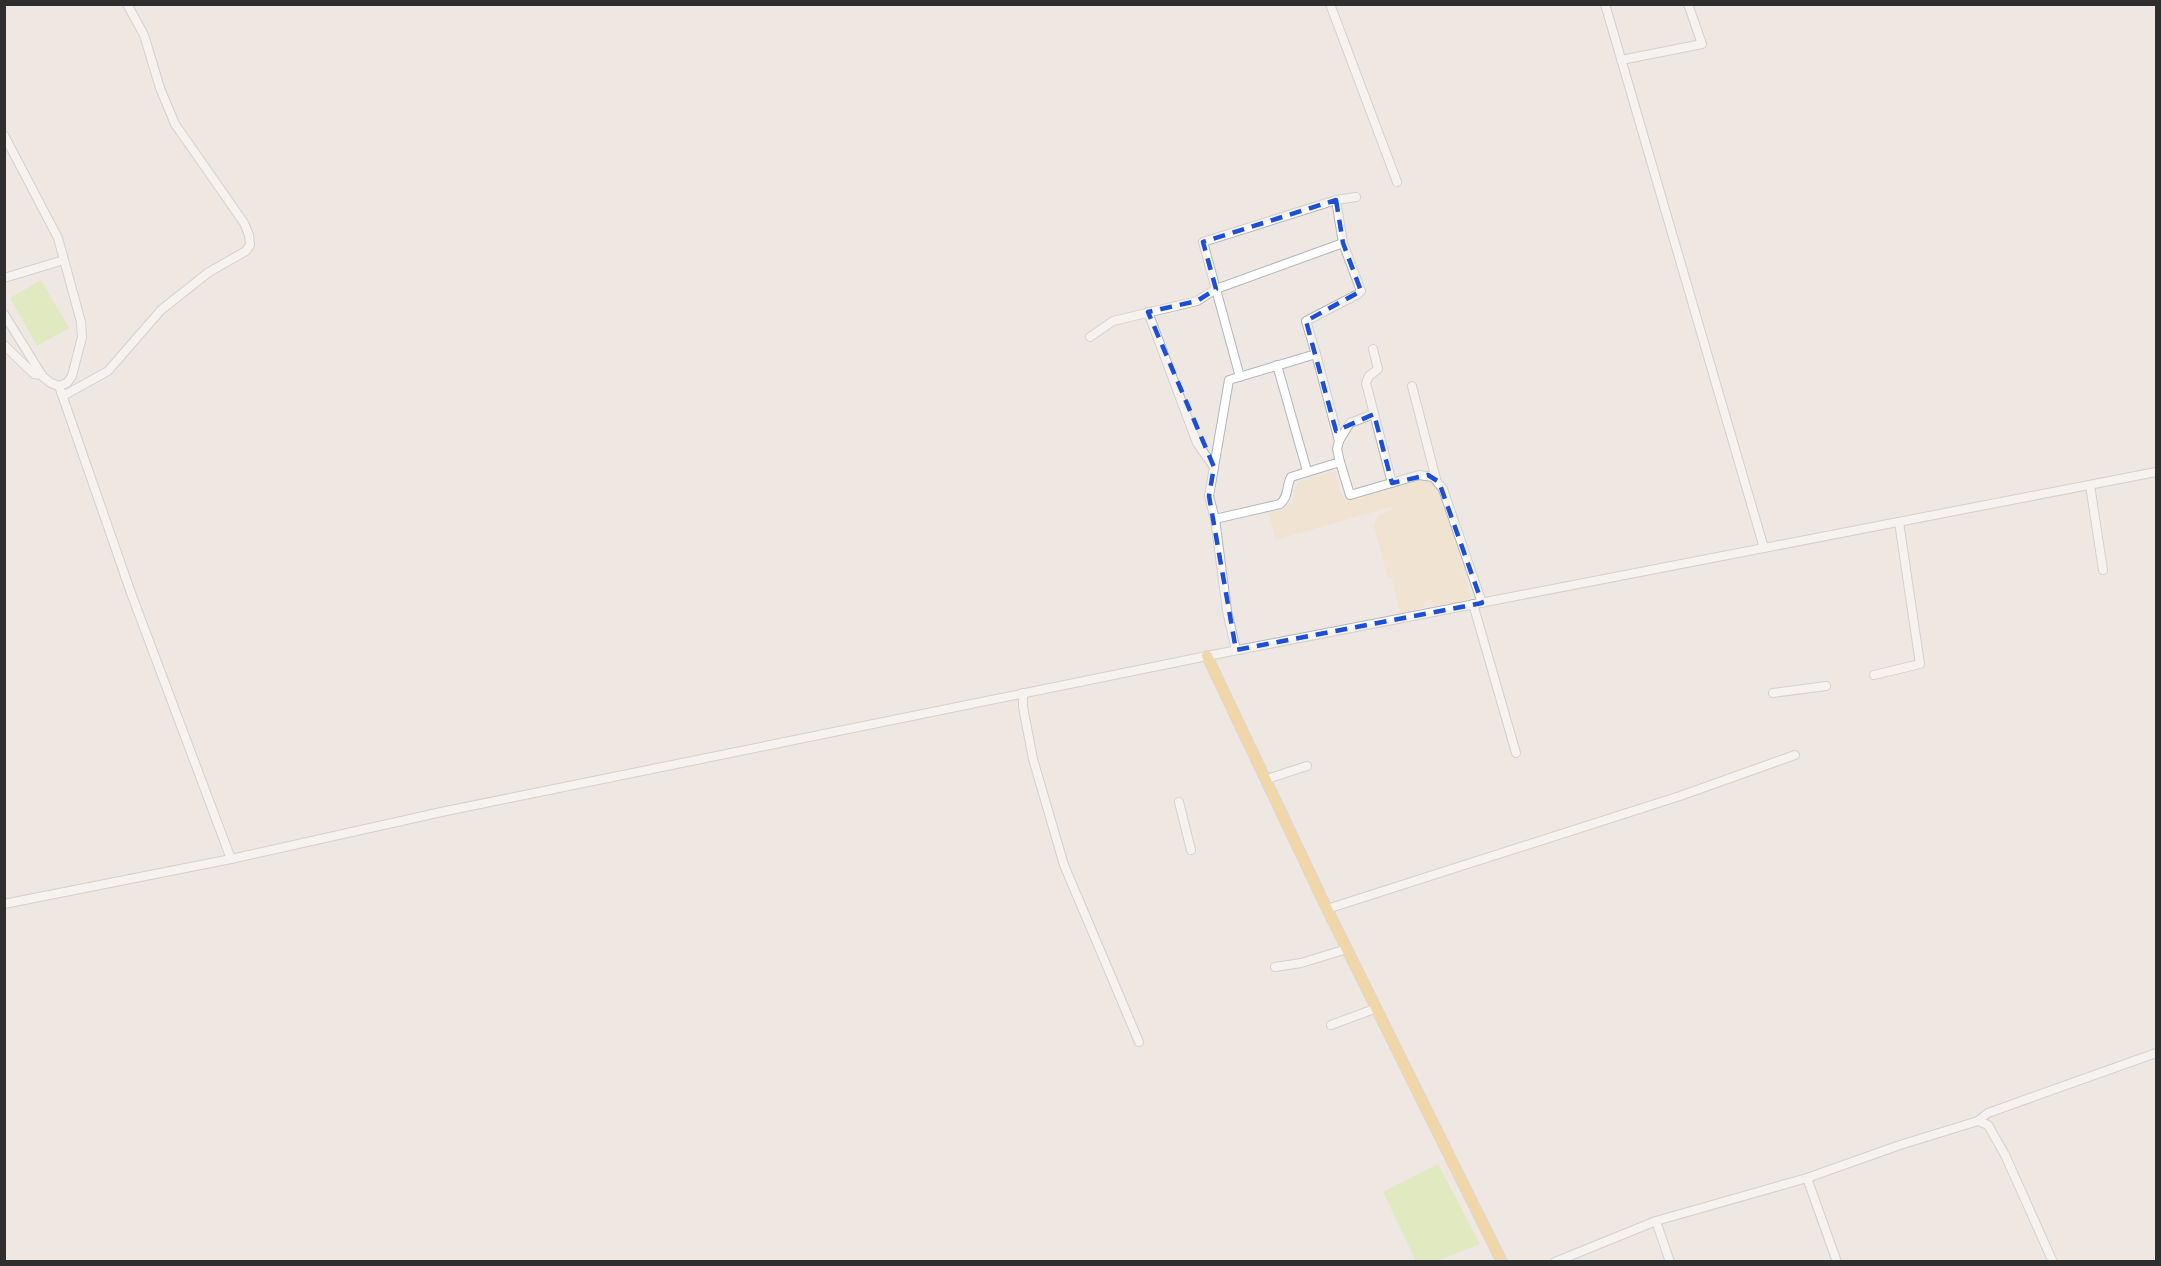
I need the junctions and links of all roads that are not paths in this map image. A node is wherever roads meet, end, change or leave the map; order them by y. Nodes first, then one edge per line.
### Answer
1 (127, 4) edge
2 (1330, 4) edge
3 (1605, 4) edge
4 (1688, 4) edge
5 (1621, 60) junction
6 (4, 135) edge
7 (1397, 182) dead end
8 (1356, 197) dead end
9 (1336, 200) junction
10 (1343, 243) junction
11 (64, 260) junction
12 (4, 278) edge
13 (1216, 289) junction
14 (1148, 312) junction
15 (4, 315) edge
16 (1090, 338) dead end
17 (4, 345) edge
18 (1373, 349) dead end
19 (1316, 354) junction
20 (1277, 365) junction
21 (42, 375) junction
22 (1240, 376) junction
23 (60, 386) junction
24 (1412, 386) dead end
25 (63, 396) junction
26 (1374, 414) junction
27 (1339, 441) junction
28 (1340, 462) junction
29 (1214, 466) junction
30 (1306, 471) junction
31 (2157, 472) edge
32 (1436, 479) junction
33 (1392, 483) junction
34 (2090, 485) junction
35 (1215, 519) junction
36 (1899, 522) junction
37 (1764, 548) junction
38 (2103, 570) dead end
39 (1477, 603) junction
40 (1236, 650) junction
41 (1207, 656) junction
42 (1874, 675) dead end
43 (1826, 686) dead end
44 (1023, 693) junction
45 (1773, 693) dead end
46 (1516, 753) dead end
47 (1795, 755) dead end
48 (1307, 766) dead end
49 (1267, 778) junction
50 (1179, 802) dead end
51 (1191, 850) dead end
52 (231, 859) junction
53 (4, 904) edge
54 (1328, 909) junction
55 (1347, 949) junction
56 (1275, 967) dead end
57 (1377, 1008) junction
58 (1331, 1025) dead end
59 (1139, 1042) dead end
60 (2157, 1053) edge
61 (1978, 1121) junction
62 (1807, 1178) junction
63 (1656, 1221) junction
64 (1502, 1262) edge
65 (1555, 1262) edge
66 (1670, 1262) edge
67 (1837, 1262) edge
68 (2053, 1262) edge

1 - 25 street
2 - 7 street
3 - 5 street
4 - 5 street
5 - 37 street
6 - 11 street
8 - 9 street
9 - 10 street
9 - 13 street
10 - 13 street
10 - 19 street
11 - 12 street
11 - 23 street
13 - 14 street
13 - 22 street
14 - 16 street
14 - 29 street
15 - 21 street
17 - 21 street
18 - 26 street
19 - 20 street
19 - 27 street
20 - 22 street
20 - 30 street
21 - 23 street
22 - 29 street
23 - 25 street
24 - 32 street
25 - 52 street
26 - 27 street
26 - 33 street
27 - 28 street
28 - 30 street
28 - 33 street
29 - 35 street
30 - 35 street
31 - 34 street
32 - 33 street
32 - 39 street
34 - 36 street
34 - 38 street
35 - 40 street
36 - 37 street
36 - 42 street
37 - 39 street
39 - 40 street
39 - 46 street
40 - 41 street
41 - 44 street
41 - 49 main road
43 - 45 street
44 - 52 street
44 - 59 street
47 - 54 street
48 - 49 street
49 - 54 main road
50 - 51 street
52 - 53 street
54 - 55 main road
55 - 56 street
55 - 57 main road
57 - 58 street
57 - 64 main road
60 - 61 street
61 - 62 street
61 - 68 street
62 - 63 street
62 - 67 street
63 - 65 street
63 - 66 street

